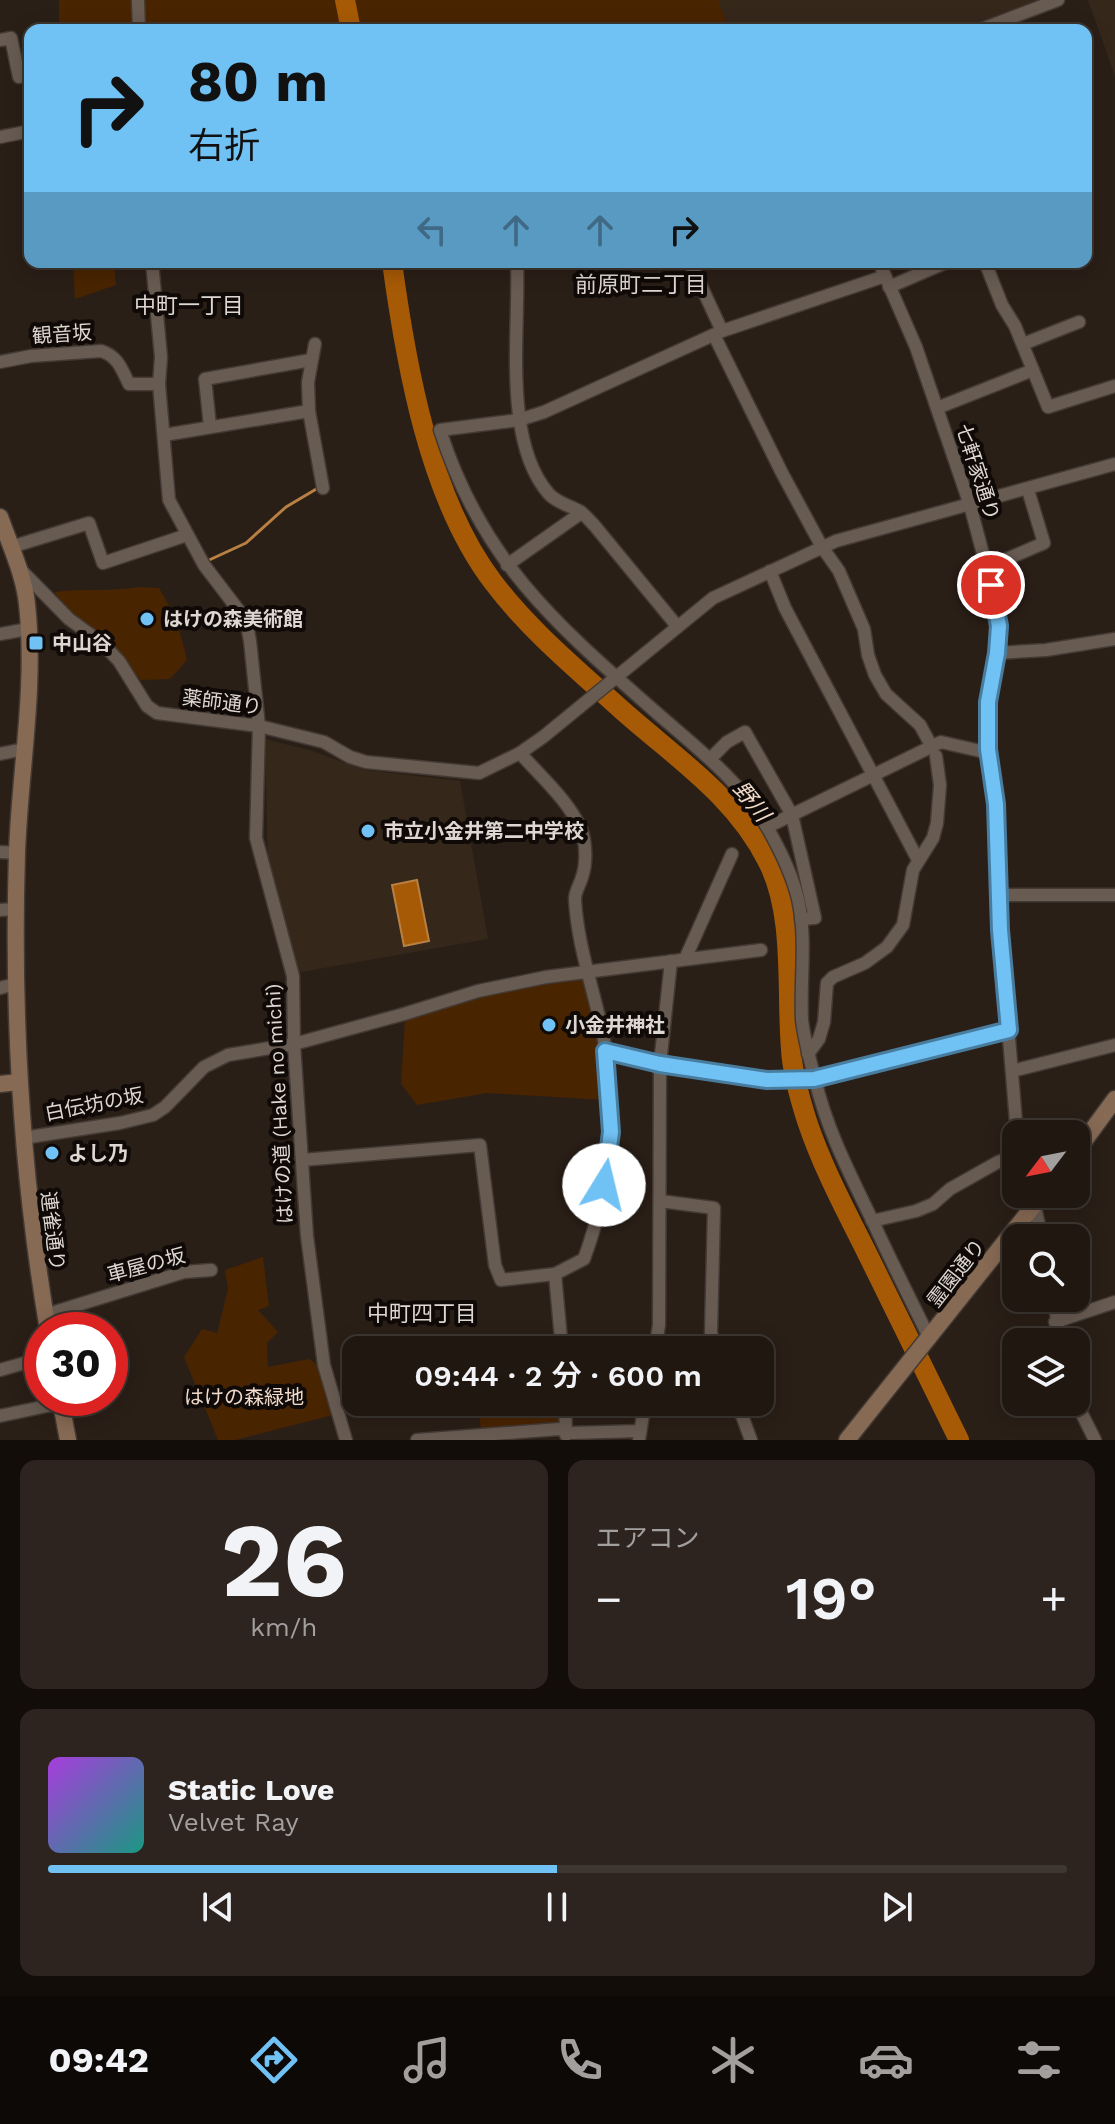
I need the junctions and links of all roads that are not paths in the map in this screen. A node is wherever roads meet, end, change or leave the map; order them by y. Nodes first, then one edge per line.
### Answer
1 (138, 0) edge
2 (1058, 0) edge
3 (139, 24) edge
4 (1011, 24) edge
5 (0, 40) edge
6 (19, 77) dead end
7 (24, 132) edge
8 (0, 137) edge
9 (153, 268) edge
10 (517, 268) edge
11 (692, 268) edge
12 (882, 268) edge
13 (928, 268) edge
14 (987, 268) edge
15 (887, 281) junction
16 (1079, 322) dead end
17 (718, 333) junction
18 (315, 344) dead end
19 (1023, 344) junction
20 (311, 360) junction
21 (0, 362) edge
22 (1033, 370) junction
23 (159, 384) junction
24 (1115, 386) edge
25 (937, 408) junction
26 (309, 411) junction
27 (519, 420) junction
28 (210, 426) junction
29 (164, 435) junction
30 (1115, 464) edge
31 (323, 488) dead end
32 (1028, 490) junction
33 (970, 505) junction
34 (581, 513) junction
35 (0, 517) edge
36 (187, 535) junction
37 (11, 547) junction
38 (822, 547) junction
39 (507, 565) junction
40 (18, 567) junction
41 (986, 568) junction
42 (770, 571) junction
43 (677, 626) junction
44 (28, 629) junction
45 (0, 634) edge
46 (1115, 639) edge
47 (997, 653) junction
48 (616, 677) junction
49 (259, 726) junction
50 (24, 749) junction
51 (934, 751) junction
52 (520, 753) junction
53 (989, 753) junction
54 (0, 754) edge
55 (710, 759) junction
56 (873, 775) junction
57 (792, 815) junction
58 (767, 827) junction
59 (8, 852) edge
60 (732, 854) dead end
61 (918, 860) junction
62 (998, 895) junction
63 (1115, 895) edge
64 (8, 909) edge
65 (801, 919) junction
66 (761, 950) dead end
67 (685, 959) junction
68 (671, 961) junction
69 (586, 972) junction
70 (8, 986) edge
71 (1009, 1030) junction
72 (294, 1044) junction
73 (1115, 1045) edge
74 (605, 1051) junction
75 (808, 1054) junction
76 (660, 1064) junction
77 (1012, 1071) junction
78 (814, 1079) junction
79 (19, 1082) junction
80 (0, 1084) edge
81 (1115, 1099) edge
82 (1016, 1120) edge
83 (1090, 1133) edge
84 (23, 1138) junction
85 (302, 1160) junction
86 (1002, 1160) edge
87 (660, 1201) junction
88 (1028, 1208) edge
89 (872, 1221) junction
90 (211, 1270) dead end
91 (555, 1274) junction
92 (1115, 1302) edge
93 (44, 1312) edge
94 (74, 1312) edge
95 (1055, 1312) edge
96 (1055, 1322) junction
97 (1056, 1328) edge
98 (561, 1336) edge
99 (657, 1336) edge
100 (712, 1336) edge
101 (930, 1339) junction
102 (24, 1363) edge
103 (0, 1370) edge
104 (24, 1410) edge
105 (0, 1416) edge
106 (63, 1416) edge
107 (565, 1416) edge
108 (742, 1416) edge
109 (1083, 1416) edge
110 (640, 1435) edge
111 (566, 1436) edge
112 (68, 1440) edge
113 (346, 1440) edge
114 (417, 1440) edge
115 (751, 1440) edge
116 (847, 1440) edge
117 (1095, 1440) edge

1 - 3 street
2 - 4 street
5 - 6 street
7 - 8 street
9 - 23 street, はけの道 (Hake no michi)
10 - 27 street
11 - 17 street
12 - 15 street, 七軒家通り
13 - 15 street
14 - 19 street
15 - 17 street
15 - 25 street, 七軒家通り
16 - 19 street
17 - 27 street
17 - 38 street
18 - 20 street
19 - 22 street
20 - 26 street
20 - 28 street
21 - 23 street, 観音坂
22 - 24 street
22 - 25 street
23 - 29 street, はけの道 (Hake no michi)
25 - 33 street, 七軒家通り
26 - 28 street
26 - 31 street
27 - 34 street
27 - 39 street
28 - 29 street
29 - 36 street, はけの道 (Hake no michi)
30 - 32 street
32 - 33 street
32 - 41 street
33 - 38 street
33 - 41 street, 七軒家通り
34 - 39 street
34 - 43 street
35 - 37 main road, 連雀通り
36 - 37 street
36 - 49 street, はけの道 (Hake no michi)
37 - 40 main road, 連雀通り
38 - 42 street
38 - 51 street
39 - 48 street
40 - 44 main road, 連雀通り
40 - 49 street, 薬師通り
41 - 47 street, 七軒家通り
42 - 43 street
42 - 56 street
43 - 48 street
44 - 45 street
44 - 50 main road, 連雀通り
46 - 47 street
47 - 53 street, 七軒家通り
48 - 52 street
48 - 55 street
49 - 52 street, 薬師通り
49 - 72 street, はけの道 (Hake no michi)
50 - 54 street
50 - 59 main road, 連雀通り
51 - 53 street
51 - 56 street
51 - 61 street
52 - 69 street
53 - 62 street, 七軒家通り
55 - 57 street
55 - 58 street
56 - 57 street
56 - 61 street
57 - 58 street
57 - 65 street
58 - 65 street
59 - 64 main road, 連雀通り
60 - 67 street
61 - 75 street
62 - 63 street
62 - 71 street, 七軒家通り
64 - 70 main road, 連雀通り
65 - 75 street
66 - 67 street, 白伝坊の坂
67 - 68 street, 白伝坊の坂
68 - 69 street, 白伝坊の坂
68 - 76 street
69 - 72 street, 白伝坊の坂
69 - 74 street
70 - 79 main road, 連雀通り
71 - 77 street, 七軒家通り
71 - 78 street
72 - 84 street, 白伝坊の坂
72 - 85 street, はけの道 (Hake no michi)
73 - 77 street
74 - 76 street
74 - 91 street
75 - 78 street
76 - 78 street
76 - 87 street
77 - 82 street, 七軒家通り
78 - 89 street
79 - 80 main road
79 - 84 main road, 連雀通り
81 - 83 main road
84 - 93 main road, 連雀通り
85 - 91 street
85 - 113 street, はけの道 (Hake no michi)
86 - 89 street
87 - 99 street
87 - 100 street
88 - 101 main road, 霊園通り
89 - 101 street
90 - 94 street, 車屋の坂
91 - 98 street
92 - 96 street
95 - 96 street
96 - 97 street
101 - 116 main road, 霊園通り
102 - 103 street
104 - 105 street
106 - 112 main road
107 - 111 street
108 - 115 street
109 - 117 street
110 - 111 street
111 - 114 street

